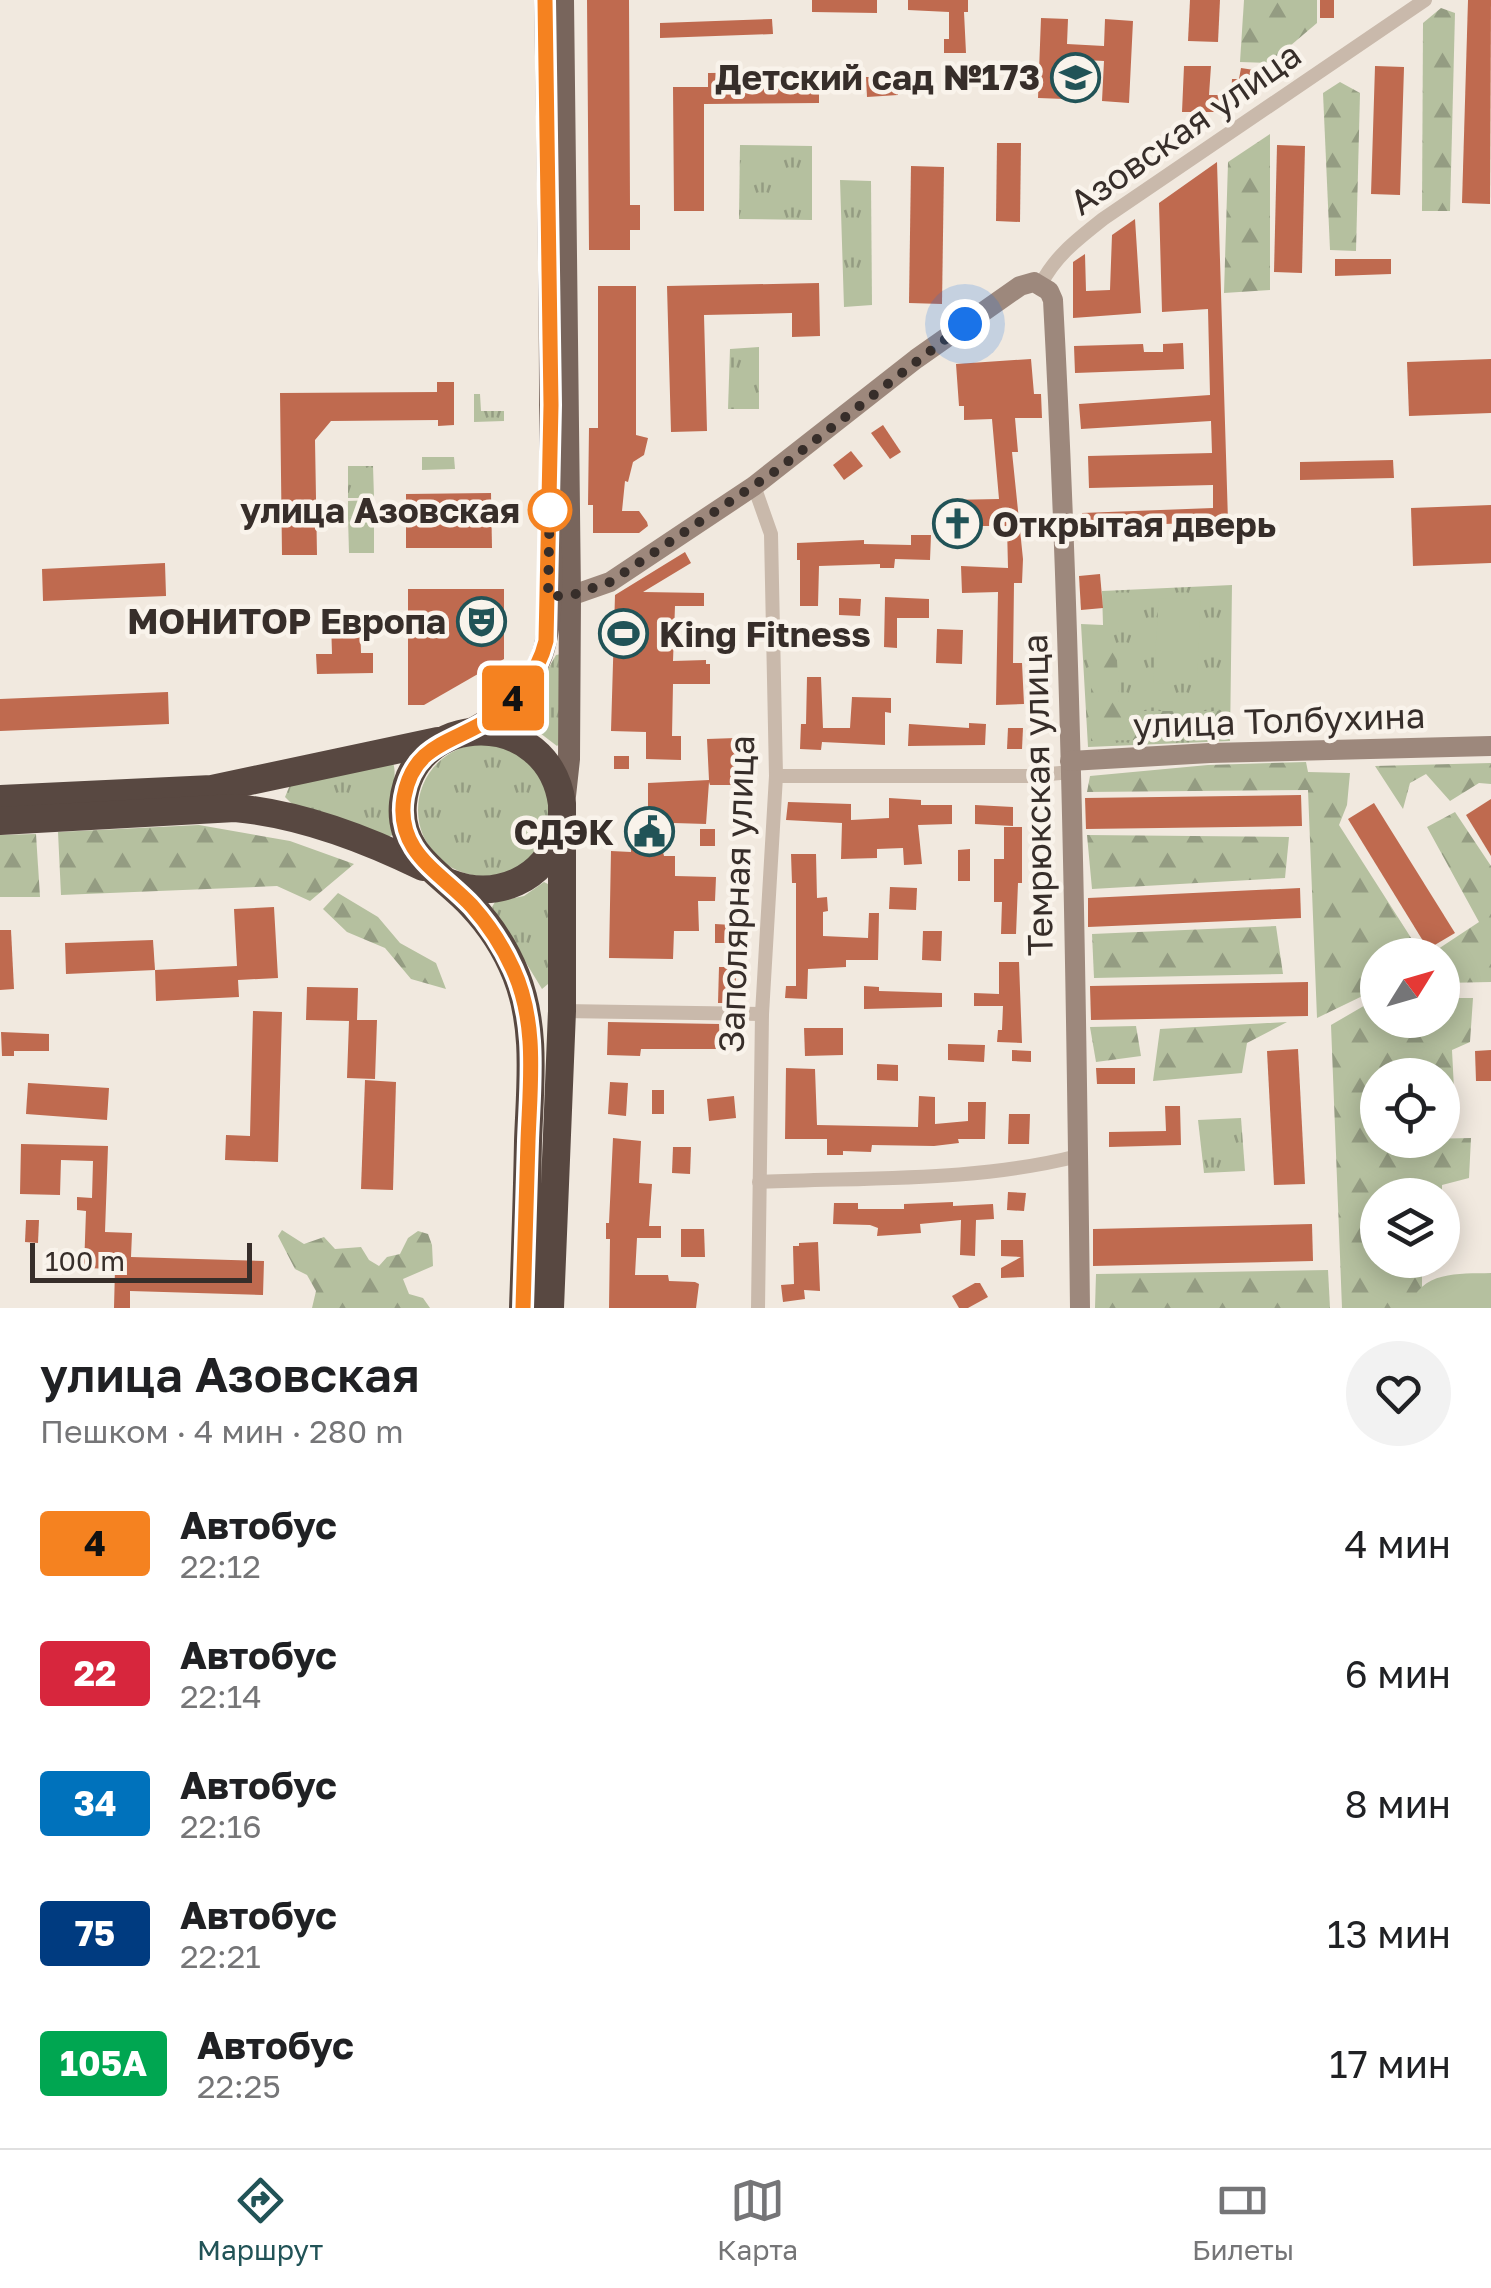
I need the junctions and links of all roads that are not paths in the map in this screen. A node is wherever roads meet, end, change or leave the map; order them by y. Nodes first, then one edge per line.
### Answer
1 (545, 0) edge
2 (563, 0) edge
3 (1426, 0) edge
4 (1041, 284) junction
5 (754, 486) junction
6 (559, 596) junction
7 (454, 736) junction
8 (1491, 746) edge
9 (1070, 767) junction
10 (776, 776) junction
11 (0, 799) edge
12 (0, 821) edge
13 (561, 824) junction
14 (440, 877) junction
15 (562, 1012) junction
16 (762, 1014) junction
17 (1078, 1156) junction
18 (759, 1182) junction
19 (522, 1308) edge
20 (550, 1308) edge
21 (758, 1308) edge
22 (1080, 1308) edge

1 - 6 main road
2 - 6 main road
3 - 4 street, Азовская улица
4 - 5 street
4 - 9 street, Темрюкская улица
5 - 6 street
5 - 10 street, Заполярная улица
6 - 7 main road
6 - 13 main road
7 - 11 highway
7 - 13 highway
7 - 14 highway
8 - 9 street, улица Толбухина
9 - 10 street
9 - 17 street, Темрюкская улица
10 - 16 street, Заполярная улица
12 - 14 highway
13 - 14 highway
13 - 15 highway
14 - 19 highway
15 - 16 street
15 - 20 highway
16 - 18 street, Заполярная улица
17 - 18 street
17 - 22 street, Темрюкская улица
18 - 21 street, Заполярная улица

